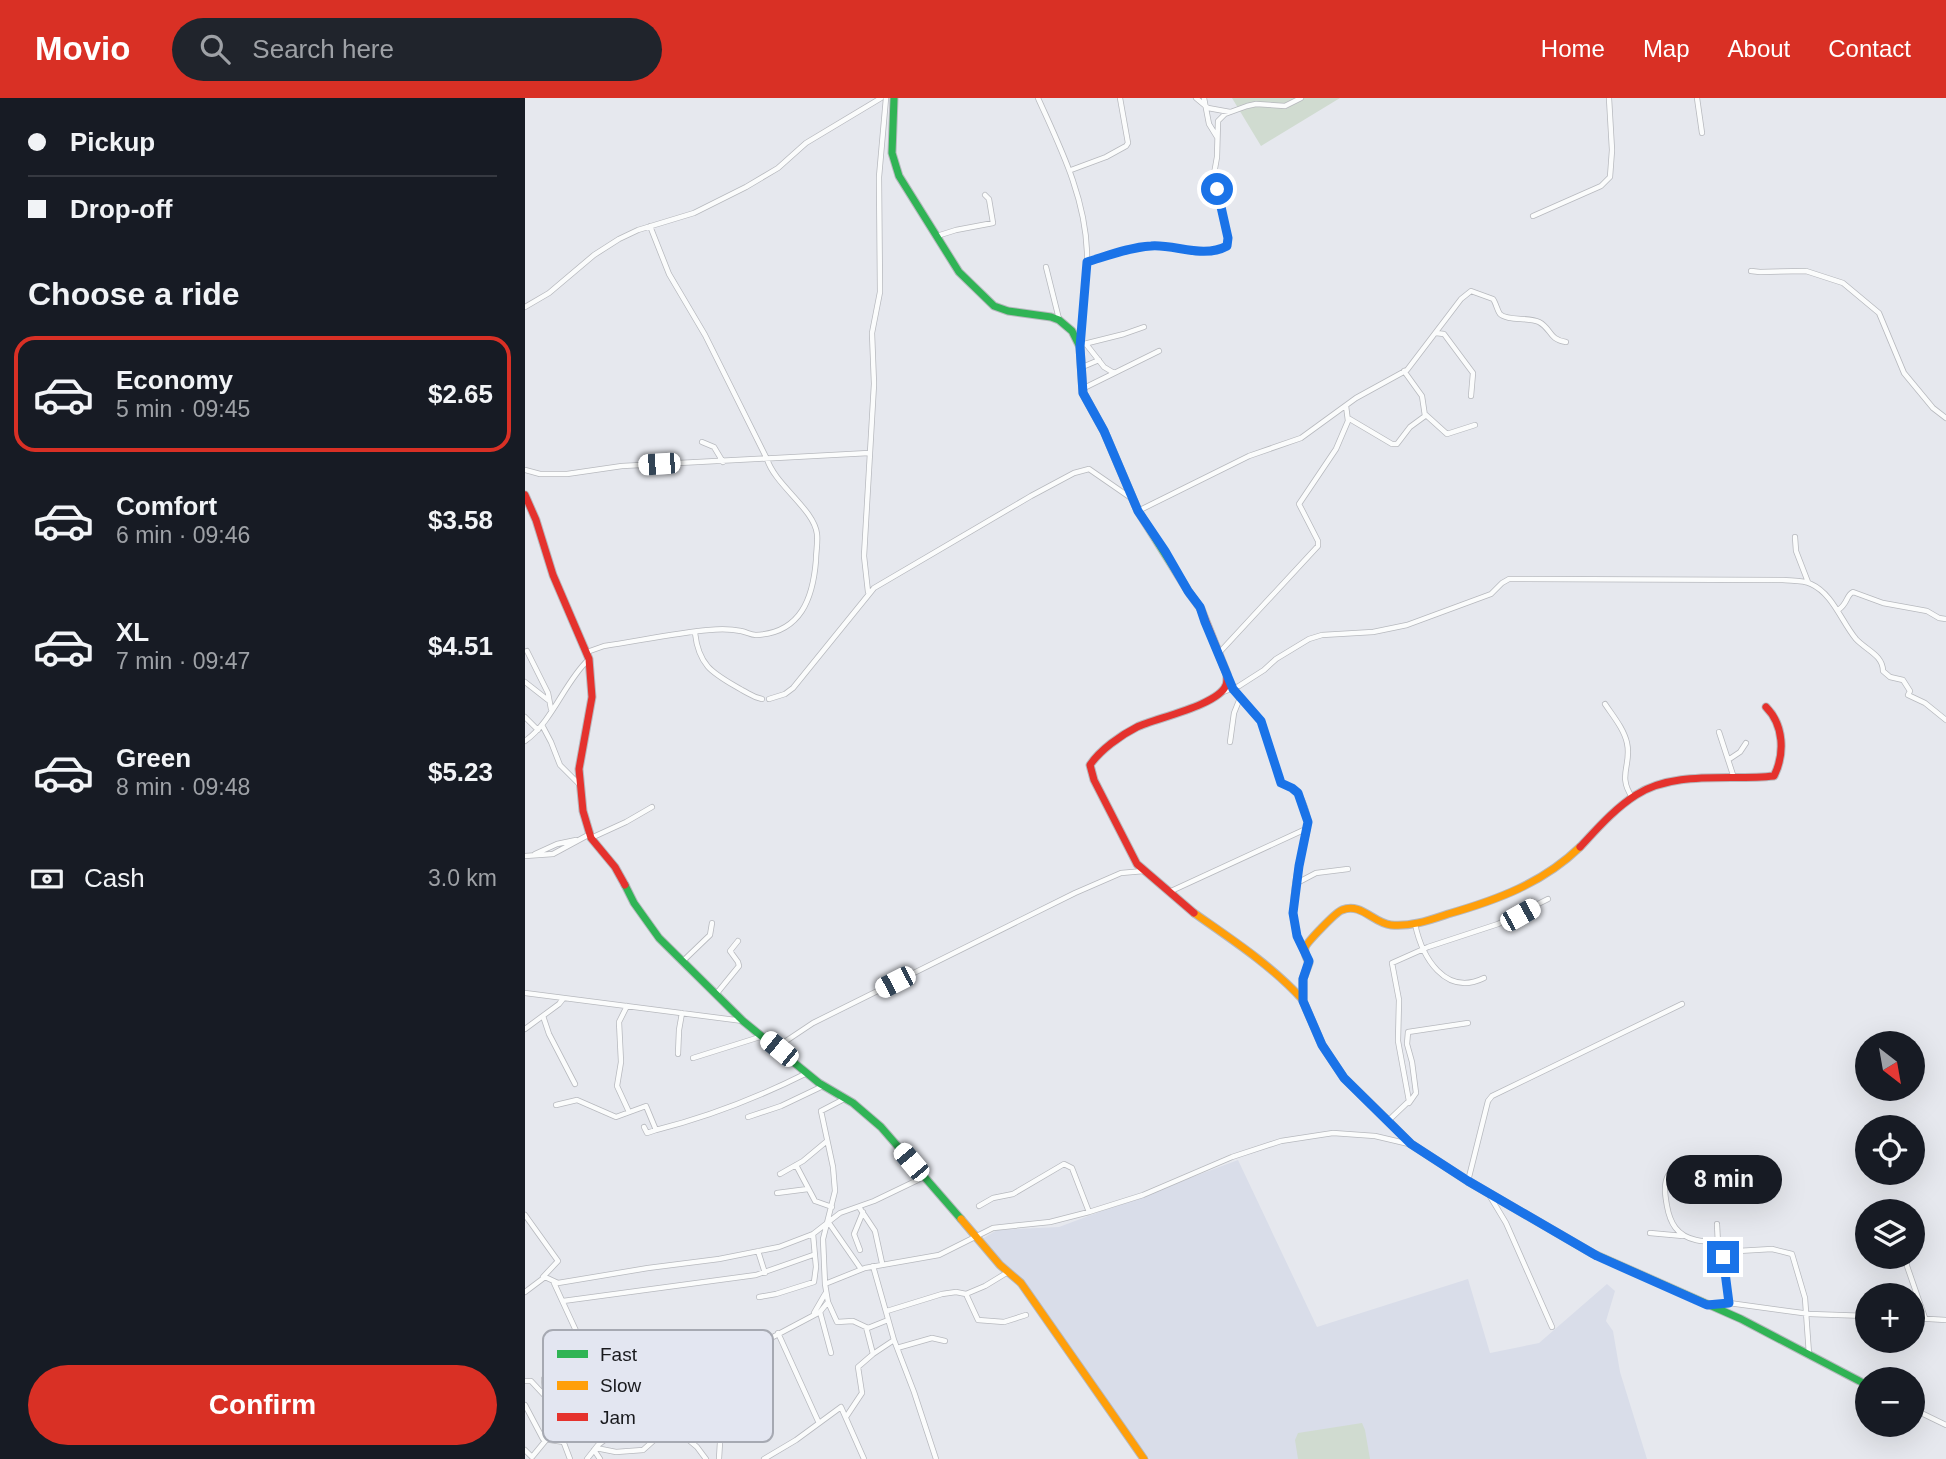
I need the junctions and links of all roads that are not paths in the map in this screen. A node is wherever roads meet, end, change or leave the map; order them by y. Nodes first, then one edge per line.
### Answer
1 (884, 98) edge
2 (894, 98) edge
3 (1038, 98) edge
4 (1120, 98) edge
5 (1196, 98) edge
6 (1204, 98) edge
7 (1252, 98) edge
8 (1301, 98) edge
9 (1609, 98) edge
10 (1697, 98) edge
11 (1253, 105) junction
12 (1205, 106) junction
13 (1231, 112) junction
14 (1702, 133) dead end
15 (1217, 138) junction
16 (1071, 170) junction
17 (985, 195) dead end
18 (1532, 216) dead end
19 (650, 226) junction
20 (937, 236) junction
21 (1087, 262) junction
22 (1046, 267) dead end
23 (1751, 271) dead end
24 (525, 307) edge
25 (1059, 320) junction
26 (1144, 327) dead end
27 (1436, 333) junction
28 (1566, 342) dead end
29 (1082, 345) junction
30 (1159, 351) dead end
31 (1099, 360) junction
32 (1080, 368) junction
33 (1404, 371) junction
34 (1115, 373) junction
35 (1081, 389) junction
36 (1471, 396) dead end
37 (1346, 405) junction
38 (1425, 414) junction
39 (1348, 418) junction
40 (1946, 418) edge
41 (1475, 425) dead end
42 (702, 442) dead end
43 (869, 453) junction
44 (767, 459) junction
45 (723, 461) junction
46 (525, 470) edge
47 (525, 495) edge
48 (1132, 499) junction
49 (1138, 511) junction
50 (1795, 537) dead end
51 (1808, 582) junction
52 (868, 592) junction
53 (1838, 610) junction
54 (1946, 619) edge
55 (695, 633) junction
56 (527, 651) dead end
57 (1218, 654) junction
58 (588, 655) junction
59 (1227, 677) junction
60 (525, 682) edge
61 (1233, 689) junction
62 (1222, 692) junction
63 (1240, 698) junction
64 (762, 699) dead end
65 (769, 699) dead end
66 (549, 700) junction
67 (1605, 704) dead end
68 (1766, 707) dead end
69 (551, 710) junction
70 (525, 718) edge
71 (1946, 720) edge
72 (542, 725) junction
73 (538, 730) junction
74 (1719, 732) dead end
75 (525, 741) edge
76 (1230, 742) dead end
77 (1746, 744) dead end
78 (1728, 760) junction
79 (1734, 778) junction
80 (580, 786) junction
81 (1632, 797) junction
82 (652, 807) dead end
83 (1308, 828) junction
84 (590, 836) junction
85 (525, 856) edge
86 (1348, 869) dead end
87 (1145, 871) junction
88 (1297, 884) junction
89 (1169, 892) junction
90 (1548, 900) dead end
91 (712, 923) dead end
92 (1415, 924) junction
93 (738, 941) dead end
94 (1424, 949) junction
95 (1305, 952) junction
96 (683, 961) junction
97 (1484, 978) dead end
98 (525, 993) edge
99 (717, 993) junction
100 (563, 999) junction
101 (1303, 1001) junction
102 (1682, 1004) dead end
103 (627, 1006) junction
104 (682, 1013) junction
105 (543, 1016) junction
106 (743, 1021) junction
107 (1468, 1023) dead end
108 (525, 1029) edge
109 (764, 1036) junction
110 (779, 1049) junction
111 (678, 1054) dead end
112 (693, 1058) dead end
113 (807, 1073) junction
114 (575, 1084) dead end
115 (824, 1086) junction
116 (846, 1098) junction
117 (1409, 1104) junction
118 (556, 1105) dead end
119 (629, 1112) junction
120 (748, 1117) dead end
121 (1388, 1121) junction
122 (644, 1127) dead end
123 (656, 1130) junction
124 (828, 1142) junction
125 (1411, 1144) junction
126 (796, 1165) junction
127 (1686, 1169) dead end
128 (780, 1174) dead end
129 (924, 1177) junction
130 (1468, 1181) junction
131 (808, 1189) junction
132 (1487, 1192) junction
133 (777, 1193) dead end
134 (979, 1206) dead end
135 (832, 1207) junction
136 (861, 1208) junction
137 (1090, 1212) junction
138 (525, 1214) edge
139 (1717, 1224) dead end
140 (827, 1225) junction
141 (1650, 1233) dead end
142 (813, 1234) junction
143 (974, 1236) junction
144 (1684, 1236) junction
145 (1718, 1245) junction
146 (860, 1250) dead end
147 (758, 1251) junction
148 (1721, 1252) junction
149 (813, 1255) junction
150 (882, 1263) junction
151 (873, 1266) junction
152 (861, 1269) junction
153 (1009, 1272) junction
154 (765, 1273) junction
155 (543, 1277) junction
156 (554, 1282) junction
157 (825, 1284) junction
158 (525, 1292) edge
159 (826, 1293) junction
160 (966, 1294) junction
161 (759, 1297) dead end
162 (563, 1301) junction
163 (828, 1302) junction
164 (1729, 1303) junction
165 (1707, 1305) junction
166 (887, 1311) junction
167 (820, 1312) junction
168 (1808, 1314) junction
169 (813, 1315) junction
170 (1026, 1315) dead end
171 (1855, 1316) edge
172 (1925, 1318) edge
173 (888, 1320) junction
174 (1946, 1320) edge
175 (1552, 1326) dead end
176 (866, 1327) junction
177 (577, 1330) edge
178 (778, 1334) junction
179 (773, 1337) edge
180 (894, 1340) junction
181 (945, 1341) dead end
182 (897, 1348) junction
183 (831, 1353) dead end
184 (873, 1354) junction
185 (1809, 1355) junction
186 (1855, 1379) edge
187 (525, 1381) edge
188 (543, 1393) edge
189 (525, 1405) edge
190 (1925, 1415) edge
191 (846, 1418) junction
192 (818, 1421) junction
193 (1946, 1425) edge
194 (543, 1438) edge
195 (544, 1442) edge
196 (564, 1442) edge
197 (604, 1442) edge
198 (652, 1442) edge
199 (689, 1442) edge
200 (595, 1449) junction
201 (525, 1451) edge
202 (702, 1458) edge
203 (571, 1459) edge
204 (587, 1459) edge
205 (600, 1459) edge
206 (764, 1459) edge
207 (864, 1459) edge
208 (936, 1459) edge
209 (1143, 1459) edge

1 - 19 street
1 - 43 street
2 - 20 street
3 - 16 street
4 - 16 street
5 - 12 street
6 - 12 street
7 - 11 street
8 - 11 street
9 - 18 street
10 - 14 street
11 - 13 street
12 - 13 street
12 - 15 street
13 - 15 street
15 - 21 street
16 - 21 street
17 - 20 street
19 - 24 street
19 - 44 street
20 - 25 street
21 - 29 street
22 - 25 street
23 - 40 street
25 - 29 street
26 - 29 street
27 - 28 street
27 - 33 street
27 - 36 street
29 - 31 street
29 - 32 street
30 - 34 street
31 - 32 street
31 - 34 street
32 - 35 street
33 - 37 street
33 - 38 street
34 - 35 street
35 - 48 street
37 - 39 street
37 - 49 street
38 - 39 street
38 - 41 street
39 - 57 street
42 - 45 street
43 - 44 street
43 - 52 street
44 - 45 street
44 - 55 street
45 - 46 street
47 - 58 street
48 - 49 street
48 - 52 street
49 - 57 street
50 - 51 street
51 - 53 street
51 - 61 street
52 - 65 street
53 - 54 street
53 - 71 street
55 - 58 street
55 - 64 street
56 - 66 street
57 - 59 street
58 - 69 street
58 - 80 street
59 - 61 street
59 - 62 street
60 - 66 street
61 - 62 street
61 - 63 street
62 - 87 street
63 - 76 street
63 - 83 street
66 - 69 street
67 - 81 street
68 - 79 street
69 - 72 street
70 - 73 street
72 - 73 street
72 - 80 street
73 - 75 street
74 - 78 street
77 - 78 street
78 - 79 street
79 - 81 street
80 - 84 street
81 - 92 street
82 - 84 street
83 - 88 street
83 - 89 street
84 - 85 street
84 - 96 street
86 - 88 street
87 - 89 street
87 - 110 street
88 - 95 street
89 - 101 street
90 - 94 street
91 - 96 street
92 - 94 street
92 - 95 street
93 - 99 street
94 - 97 street
94 - 117 street
95 - 101 street
96 - 99 street
98 - 100 street
99 - 106 street
100 - 103 street
100 - 105 street
101 - 121 street
102 - 130 street
103 - 104 street
103 - 119 street
104 - 106 street
104 - 111 street
105 - 108 street
105 - 114 street
106 - 109 street
107 - 117 street
109 - 110 street
109 - 112 street
110 - 113 street
113 - 115 street
113 - 123 street
115 - 116 street
115 - 120 street
116 - 124 street
116 - 129 street
117 - 121 street
118 - 119 street
119 - 123 street
121 - 125 street
122 - 123 street
124 - 126 street
124 - 135 street
125 - 130 street
125 - 137 street
126 - 128 street
126 - 131 street
127 - 144 street
129 - 136 street
129 - 143 street
130 - 132 street
131 - 133 street
131 - 135 street
132 - 165 street
132 - 175 street
134 - 137 street
135 - 140 street
136 - 140 street
136 - 146 street
136 - 150 street
137 - 143 street
138 - 155 street
139 - 145 street
140 - 142 street
140 - 152 street
140 - 157 street
141 - 144 street
142 - 147 street
142 - 149 street
143 - 150 street
143 - 153 street
144 - 145 street
145 - 148 street
147 - 154 street
147 - 156 street
148 - 164 street
148 - 168 street
149 - 154 street
149 - 161 street
150 - 151 street
151 - 152 street
151 - 166 street
152 - 157 street
153 - 160 street
153 - 209 street
154 - 162 street
155 - 156 street
155 - 158 street
156 - 162 street
157 - 159 street
159 - 163 street
159 - 169 street
160 - 166 street
160 - 170 street
162 - 177 street
163 - 167 street
163 - 176 street
164 - 165 street
164 - 168 street
165 - 185 street
166 - 173 street
167 - 169 street
167 - 183 street
168 - 171 street
168 - 185 street
169 - 178 street
172 - 174 street
173 - 176 street
173 - 180 street
176 - 184 street
178 - 179 street
178 - 192 street
180 - 182 street
180 - 184 street
181 - 182 street
182 - 208 street
184 - 191 street
185 - 186 street
187 - 188 street
189 - 194 street
190 - 193 street
191 - 192 street
191 - 207 street
192 - 206 street
195 - 201 street
196 - 203 street
197 - 200 street
198 - 200 street
199 - 202 street
200 - 204 street
200 - 205 street

